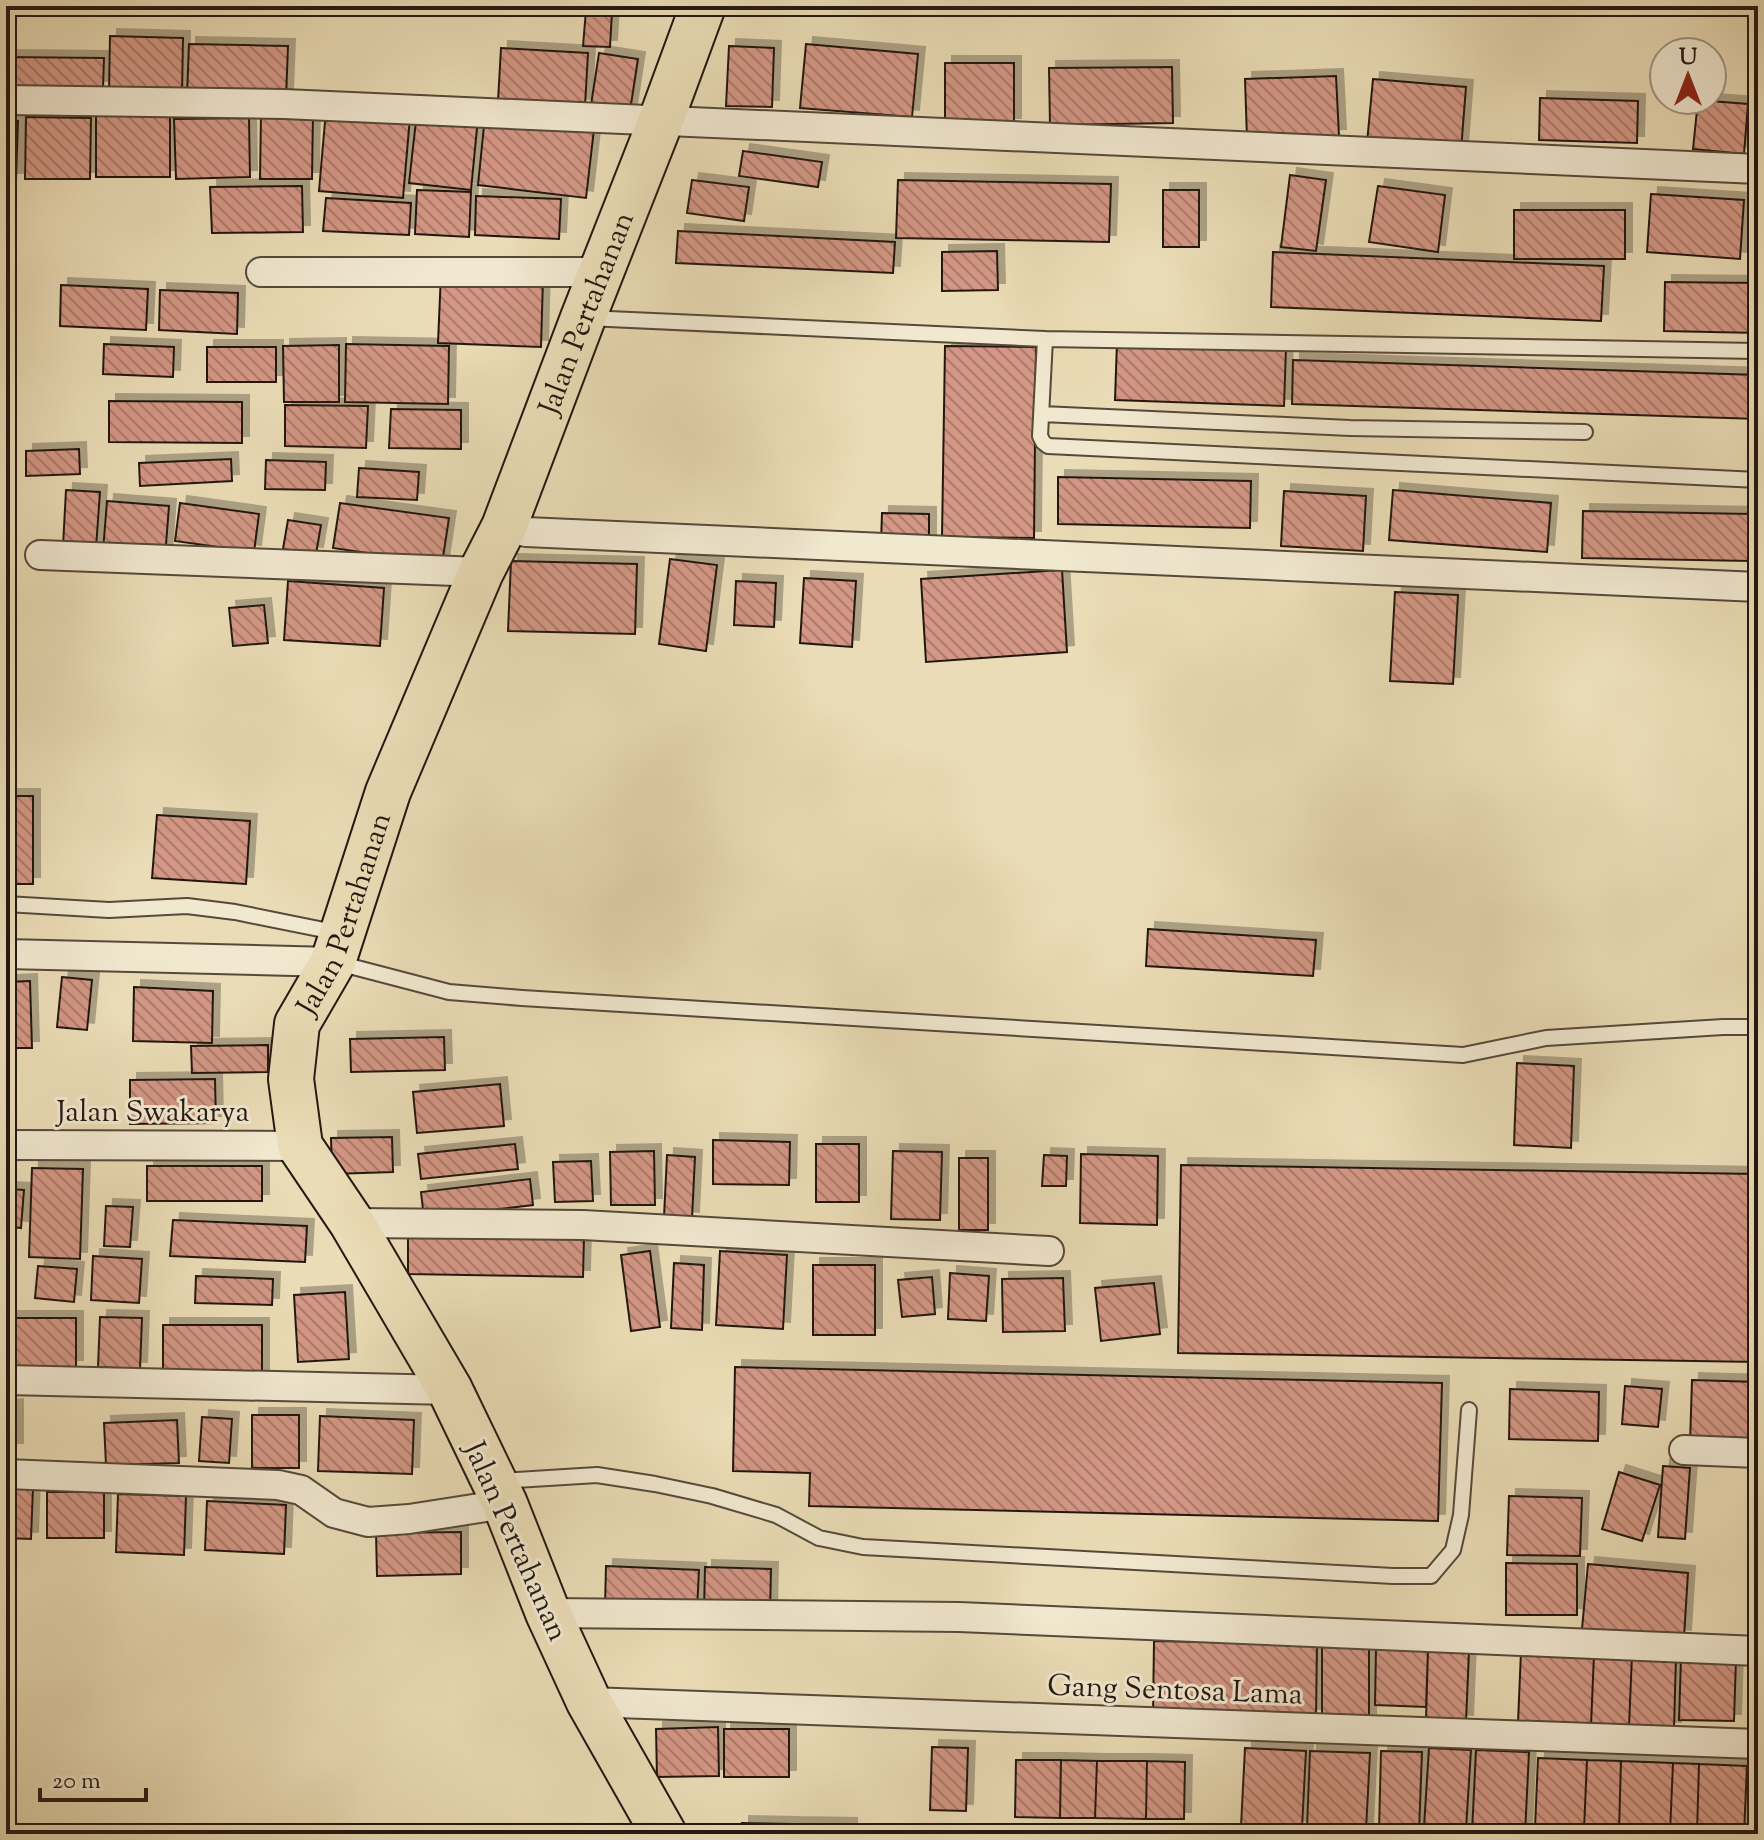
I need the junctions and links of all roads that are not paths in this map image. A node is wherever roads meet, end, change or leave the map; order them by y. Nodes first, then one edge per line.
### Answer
1 (659, 6) edge
2 (702, 8) edge
3 (6, 100) edge
4 (661, 120) junction
5 (1758, 169) edge
6 (261, 272) dead end
7 (601, 272) junction
8 (583, 318) junction
9 (1045, 339) junction
10 (1758, 351) edge
11 (1042, 414) junction
12 (1585, 432) dead end
13 (1758, 480) edge
14 (504, 527) junction
15 (40, 555) dead end
16 (481, 572) junction
17 (1758, 587) edge
18 (6, 904) edge
19 (338, 948) junction
20 (6, 954) edge
21 (1758, 1027) edge
22 (6, 1145) edge
23 (300, 1146) junction
24 (352, 1223) junction
25 (1049, 1251) dead end
26 (6, 1380) edge
27 (450, 1390) junction
28 (1469, 1410) dead end
29 (1684, 1450) dead end
30 (1758, 1453) edge
31 (6, 1474) edge
32 (500, 1492) junction
33 (548, 1613) junction
34 (1758, 1651) edge
35 (589, 1702) junction
36 (1758, 1744) edge
37 (664, 1834) edge

1 - 2 lane
2 - 4 main road, Jalan Pertahanan
3 - 4 street
4 - 5 street
4 - 7 main road, Jalan Pertahanan
6 - 7 street
7 - 8 main road, Jalan Pertahanan
8 - 9 lane
8 - 14 main road, Jalan Pertahanan
9 - 10 lane
9 - 11 lane
11 - 12 lane
11 - 13 lane
14 - 16 main road, Jalan Pertahanan
14 - 17 street
15 - 16 street
16 - 19 main road, Jalan Pertahanan
18 - 19 lane
19 - 20 street
19 - 21 lane
19 - 23 main road, Jalan Pertahanan
22 - 23 street, Jalan Swakarya
23 - 24 main road, Jalan Pertahanan
24 - 25 street
24 - 27 main road, Jalan Pertahanan
26 - 27 street
27 - 32 main road, Jalan Pertahanan
28 - 32 lane
29 - 30 street
31 - 32 street
32 - 33 main road, Jalan Pertahanan
33 - 34 street
33 - 35 main road, Jalan Pertahanan
35 - 36 street, Gang Sentosa Lama
35 - 37 main road, Jalan Pertahanan

